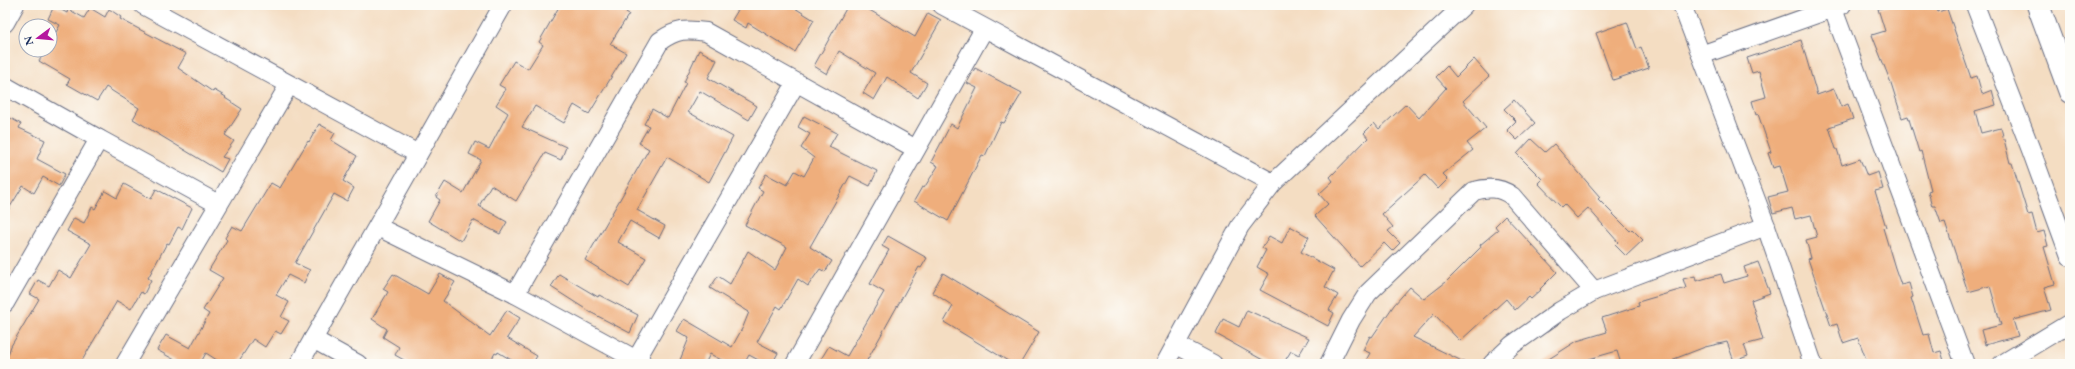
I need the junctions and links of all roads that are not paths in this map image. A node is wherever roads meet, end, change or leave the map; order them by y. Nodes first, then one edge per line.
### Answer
1 (15, 5) edge
2 (143, 5) edge
3 (503, 5) edge
4 (942, 5) edge
5 (1464, 5) edge
6 (1682, 5) edge
7 (1975, 5) edge
8 (2038, 5) edge
9 (1838, 7) edge
10 (5, 23) edge
11 (984, 29) junction
12 (1701, 55) junction
13 (796, 83) junction
14 (289, 85) junction
15 (5, 86) edge
16 (2070, 92) edge
17 (99, 139) junction
18 (916, 149) junction
19 (418, 154) junction
20 (1273, 183) junction
21 (218, 204) junction
22 (1766, 226) junction
23 (378, 227) junction
24 (2070, 257) edge
25 (1594, 290) junction
26 (515, 294) junction
27 (5, 303) edge
28 (2070, 323) edge
29 (313, 339) junction
30 (1177, 345) junction
31 (640, 362) edge
32 (125, 364) edge
33 (299, 364) edge
34 (358, 364) edge
35 (795, 364) edge
36 (1166, 364) edge
37 (1213, 364) edge
38 (1328, 364) edge
39 (1492, 364) edge
40 (1813, 364) edge
41 (1965, 364) edge
42 (2002, 364) edge

1 - 10 street
2 - 14 street
3 - 19 street
4 - 11 street
5 - 20 street
6 - 12 street
7 - 24 street
8 - 16 street
9 - 12 street
9 - 41 street
11 - 18 street
11 - 20 street
12 - 22 street
13 - 18 street
13 - 26 street
13 - 31 street
14 - 19 street
14 - 21 street
15 - 17 street
17 - 21 street
17 - 27 street
18 - 35 street
19 - 23 street
20 - 30 street
21 - 32 street
22 - 25 street
22 - 40 street
23 - 26 street
23 - 29 street
25 - 38 street
25 - 39 street
26 - 31 street
28 - 42 street
29 - 33 street
29 - 34 street
30 - 36 street
30 - 37 street

